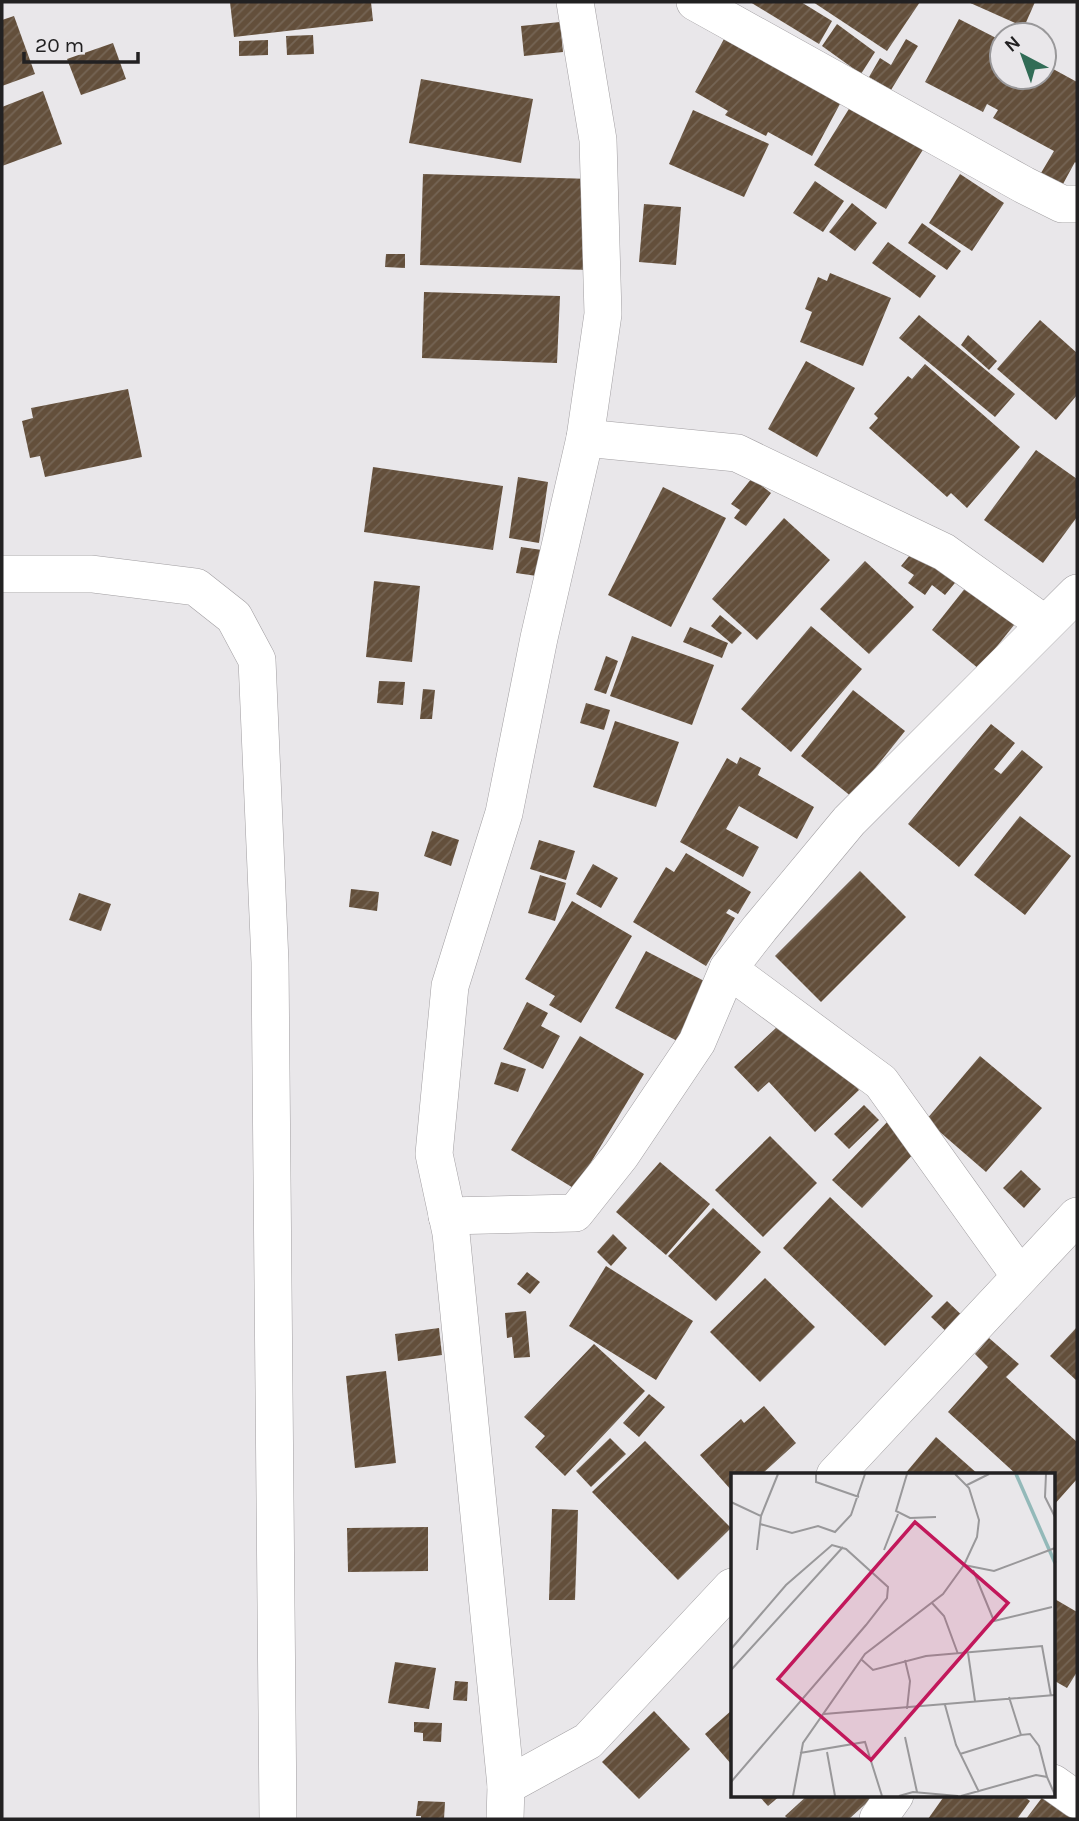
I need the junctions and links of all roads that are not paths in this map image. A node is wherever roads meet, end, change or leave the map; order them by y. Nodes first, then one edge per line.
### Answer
1 (575, 2) edge
2 (695, 2) edge
3 (1077, 204) edge
4 (585, 438) junction
5 (2, 575) edge
6 (1077, 593) edge
7 (1045, 624) junction
8 (728, 969) junction
9 (447, 1216) junction
10 (1077, 1216) edge
11 (1020, 1276) junction
12 (837, 1473) edge
13 (731, 1589) edge
14 (1054, 1784) edge
15 (894, 1797) edge
16 (1077, 1800) edge
17 (506, 1802) edge
18 (278, 1819) edge
19 (878, 1819) edge

1 - 4 street
2 - 3 street
4 - 7 street
4 - 9 street
5 - 18 street
6 - 7 street
7 - 8 street
8 - 9 street
8 - 11 street
9 - 17 street
10 - 11 street
11 - 12 street
13 - 17 street
14 - 16 street
15 - 19 street

